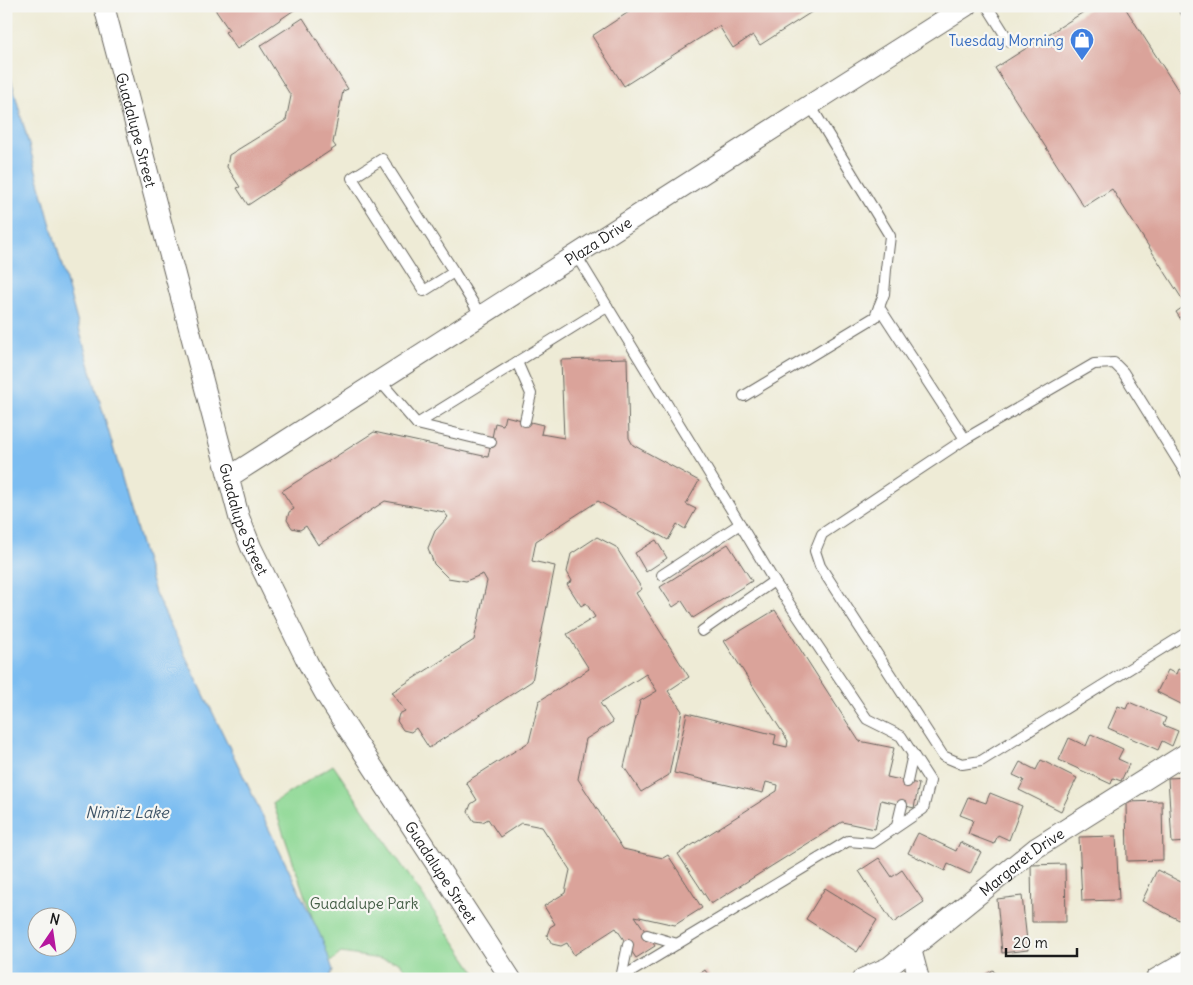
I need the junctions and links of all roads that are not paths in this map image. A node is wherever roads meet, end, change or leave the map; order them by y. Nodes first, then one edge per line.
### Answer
1 (104, 6) edge
2 (966, 6) edge
3 (987, 6) edge
4 (1182, 6) edge
5 (1187, 13) edge
6 (1009, 41) dead end
7 (810, 105) junction
8 (576, 255) junction
9 (454, 272) junction
10 (607, 306) junction
11 (879, 307) junction
12 (481, 316) junction
13 (517, 362) junction
14 (380, 381) junction
15 (744, 396) dead end
16 (525, 421) dead end
17 (417, 424) junction
18 (965, 439) junction
19 (491, 442) dead end
20 (1187, 475) edge
21 (229, 477) junction
22 (740, 524) junction
23 (662, 575) dead end
24 (774, 582) junction
25 (702, 631) dead end
26 (1187, 632) edge
27 (1187, 753) edge
28 (913, 754) junction
29 (907, 782) dead end
30 (902, 805) dead end
31 (897, 826) junction
32 (647, 935) dead end
33 (677, 944) junction
34 (628, 946) dead end
35 (911, 949) junction
36 (1187, 961) edge
37 (620, 978) edge
38 (512, 979) edge
39 (862, 979) edge
40 (919, 979) edge
41 (1156, 979) edge

1 - 21 street, Guadalupe Street
2 - 7 street, Plaza Drive
3 - 6 lane
4 - 5 lane
7 - 8 street, Plaza Drive
7 - 11 lane
8 - 10 lane
8 - 12 street, Plaza Drive
9 - 9 lane
9 - 12 lane
10 - 13 lane
10 - 22 lane
11 - 15 lane
11 - 18 lane
12 - 14 street, Plaza Drive
13 - 16 lane
13 - 17 lane
14 - 17 lane
14 - 21 street, Plaza Drive
17 - 19 lane
18 - 20 lane
18 - 26 lane
21 - 38 street, Guadalupe Street
22 - 23 lane
22 - 24 lane
24 - 25 lane
24 - 28 lane
27 - 35 street, Margaret Drive
28 - 29 lane
28 - 31 lane
30 - 31 lane
31 - 33 lane
32 - 33 lane
33 - 37 lane
34 - 37 lane
35 - 39 street, Margaret Drive
35 - 40 street
36 - 41 street

